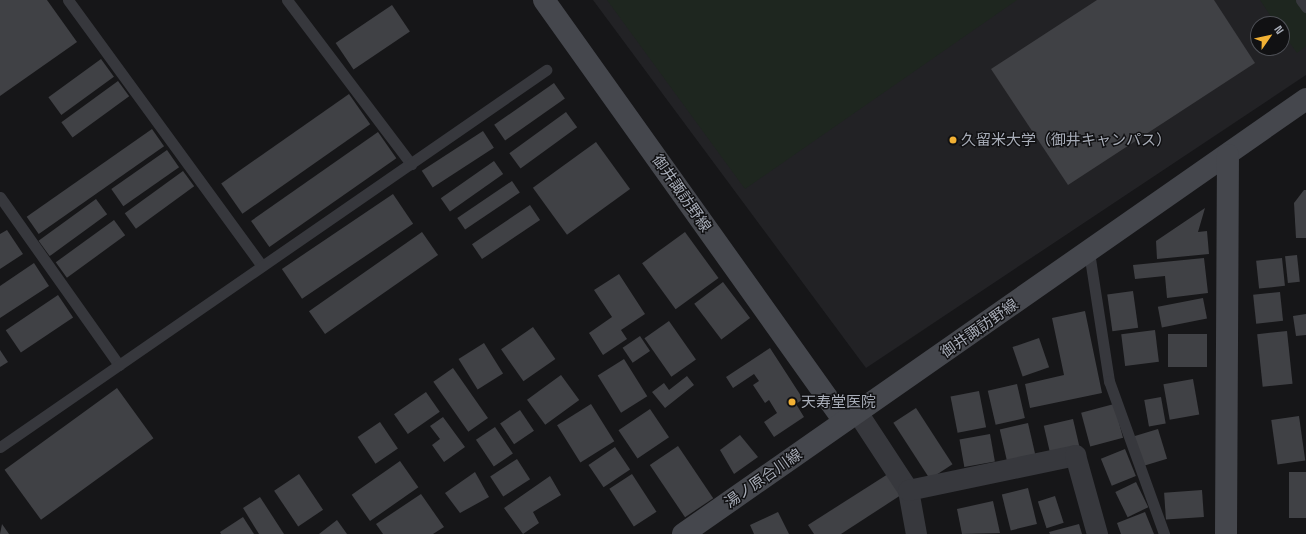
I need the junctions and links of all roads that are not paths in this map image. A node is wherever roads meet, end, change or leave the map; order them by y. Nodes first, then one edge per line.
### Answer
1 (68, 0) edge
2 (287, 0) edge
3 (544, 0) edge
4 (1301, 0) edge
5 (1306, 7) edge
6 (546, 70) dead end
7 (1306, 99) edge
8 (1228, 155) junction
9 (411, 164) junction
10 (0, 197) edge
11 (1089, 252) junction
12 (262, 266) junction
13 (119, 365) junction
14 (850, 417) junction
15 (0, 447) edge
16 (908, 490) junction
17 (683, 534) edge
18 (916, 534) edge
19 (1097, 534) edge
20 (1164, 534) edge
21 (1226, 534) edge

1 - 12 lane
2 - 9 lane
3 - 14 main road, 御井諏訪野線
4 - 5 lane
6 - 9 lane
7 - 8 main road
8 - 11 main road, 御井諏訪野線
8 - 21 main road
9 - 12 lane
10 - 13 lane
11 - 14 main road, 御井諏訪野線
11 - 20 lane
12 - 13 lane
13 - 15 lane
14 - 16 street
14 - 17 main road, 湯ノ原合川線
16 - 18 street
16 - 19 street

